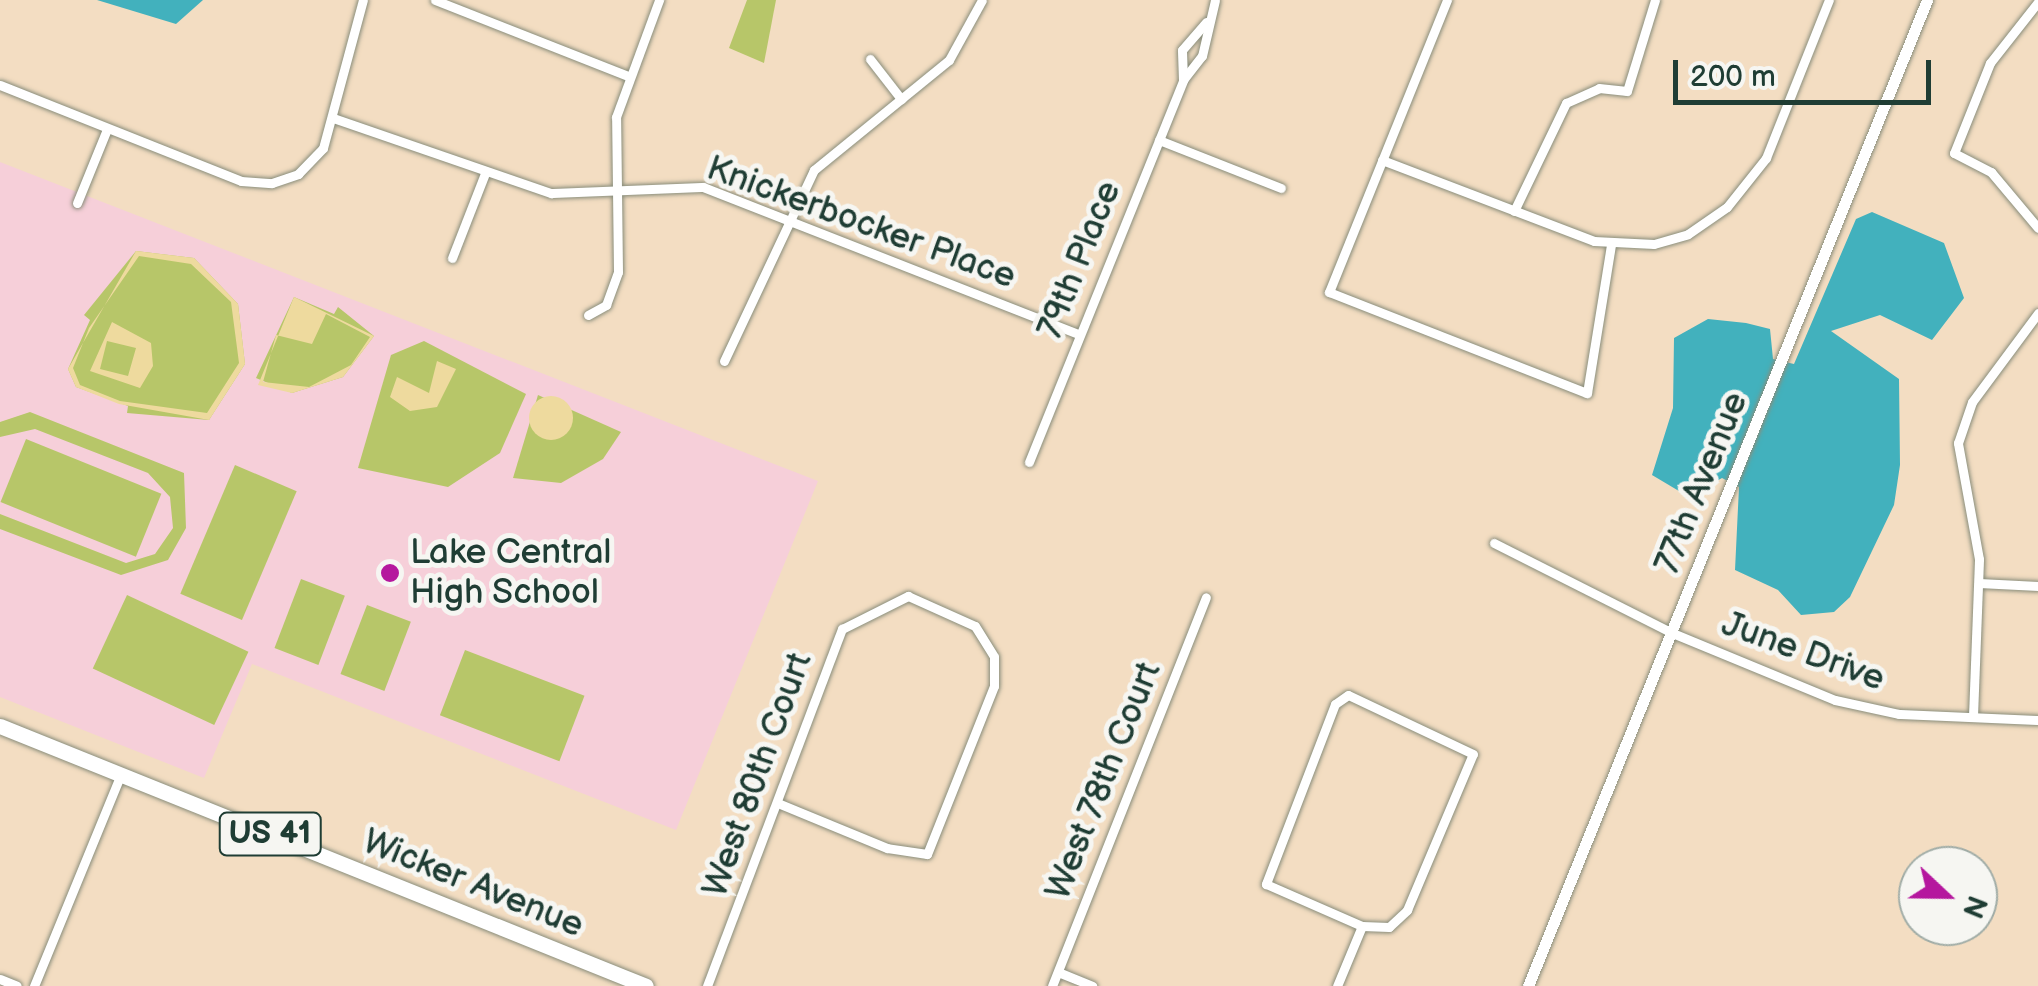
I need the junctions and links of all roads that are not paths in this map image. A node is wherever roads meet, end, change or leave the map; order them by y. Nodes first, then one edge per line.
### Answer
1 (362, 0) edge
2 (435, 0) edge
3 (659, 0) edge
4 (982, 0) edge
5 (1215, 0) edge
6 (1447, 0) edge
7 (1654, 0) edge
8 (1829, 0) edge
9 (1926, 0) edge
10 (2038, 2) edge
11 (1206, 22) junction
12 (870, 58) dead end
13 (628, 76) junction
14 (1183, 80) junction
15 (0, 85) edge
16 (901, 99) junction
17 (333, 118) junction
18 (108, 129) junction
19 (1158, 140) junction
20 (1382, 160) junction
21 (486, 171) junction
22 (1281, 188) dead end
23 (620, 192) junction
24 (77, 203) dead end
25 (1514, 211) junction
26 (790, 221) junction
27 (2038, 228) edge
28 (1611, 245) junction
29 (452, 258) dead end
30 (2038, 313) edge
31 (588, 316) dead end
32 (1079, 334) junction
33 (724, 360) dead end
34 (1028, 462) dead end
35 (1494, 543) dead end
36 (1979, 584) junction
37 (2038, 586) edge
38 (1206, 597) dead end
39 (1670, 632) junction
40 (1973, 716) junction
41 (2038, 720) edge
42 (0, 726) edge
43 (121, 774) junction
44 (778, 804) junction
45 (1362, 926) junction
46 (1058, 972) junction
47 (0, 979) edge
48 (17, 986) edge
49 (34, 986) edge
50 (646, 986) edge
51 (708, 986) edge
52 (1052, 986) edge
53 (1092, 986) edge
54 (1337, 986) edge
55 (1528, 986) edge

1 - 17 street
2 - 13 street
3 - 13 street
4 - 16 street
5 - 11 street, 79th Place
6 - 20 street
7 - 25 street
8 - 28 street
9 - 39 street, 77th Avenue
10 - 27 street
11 - 14 street, 79th Place
11 - 14 street, 79th Place
12 - 16 street
13 - 23 street
14 - 19 street, 79th Place
15 - 18 street
16 - 26 street
17 - 18 street
17 - 21 street, Knickerbocker Place
18 - 24 street
19 - 22 street
19 - 32 street, 79th Place
20 - 25 street
20 - 28 street
21 - 23 street, Knickerbocker Place
21 - 29 street
23 - 26 street, Knickerbocker Place
23 - 31 street
25 - 28 street
26 - 32 street, Knickerbocker Place
26 - 33 street
30 - 36 street
32 - 34 street, 79th Place
35 - 39 street, June Drive
36 - 37 street
36 - 40 street
38 - 46 street, West 78th Court
39 - 40 street, June Drive
39 - 55 street, 77th Avenue
40 - 41 street, June Drive
42 - 43 highway, Wicker Avenue / US 41
43 - 49 street
43 - 50 highway, Wicker Avenue / US 41
44 - 44 street, West 80th Court
44 - 51 street, West 80th Court
45 - 45 street
45 - 54 street
46 - 52 street, West 78th Court
46 - 53 street
47 - 48 street

